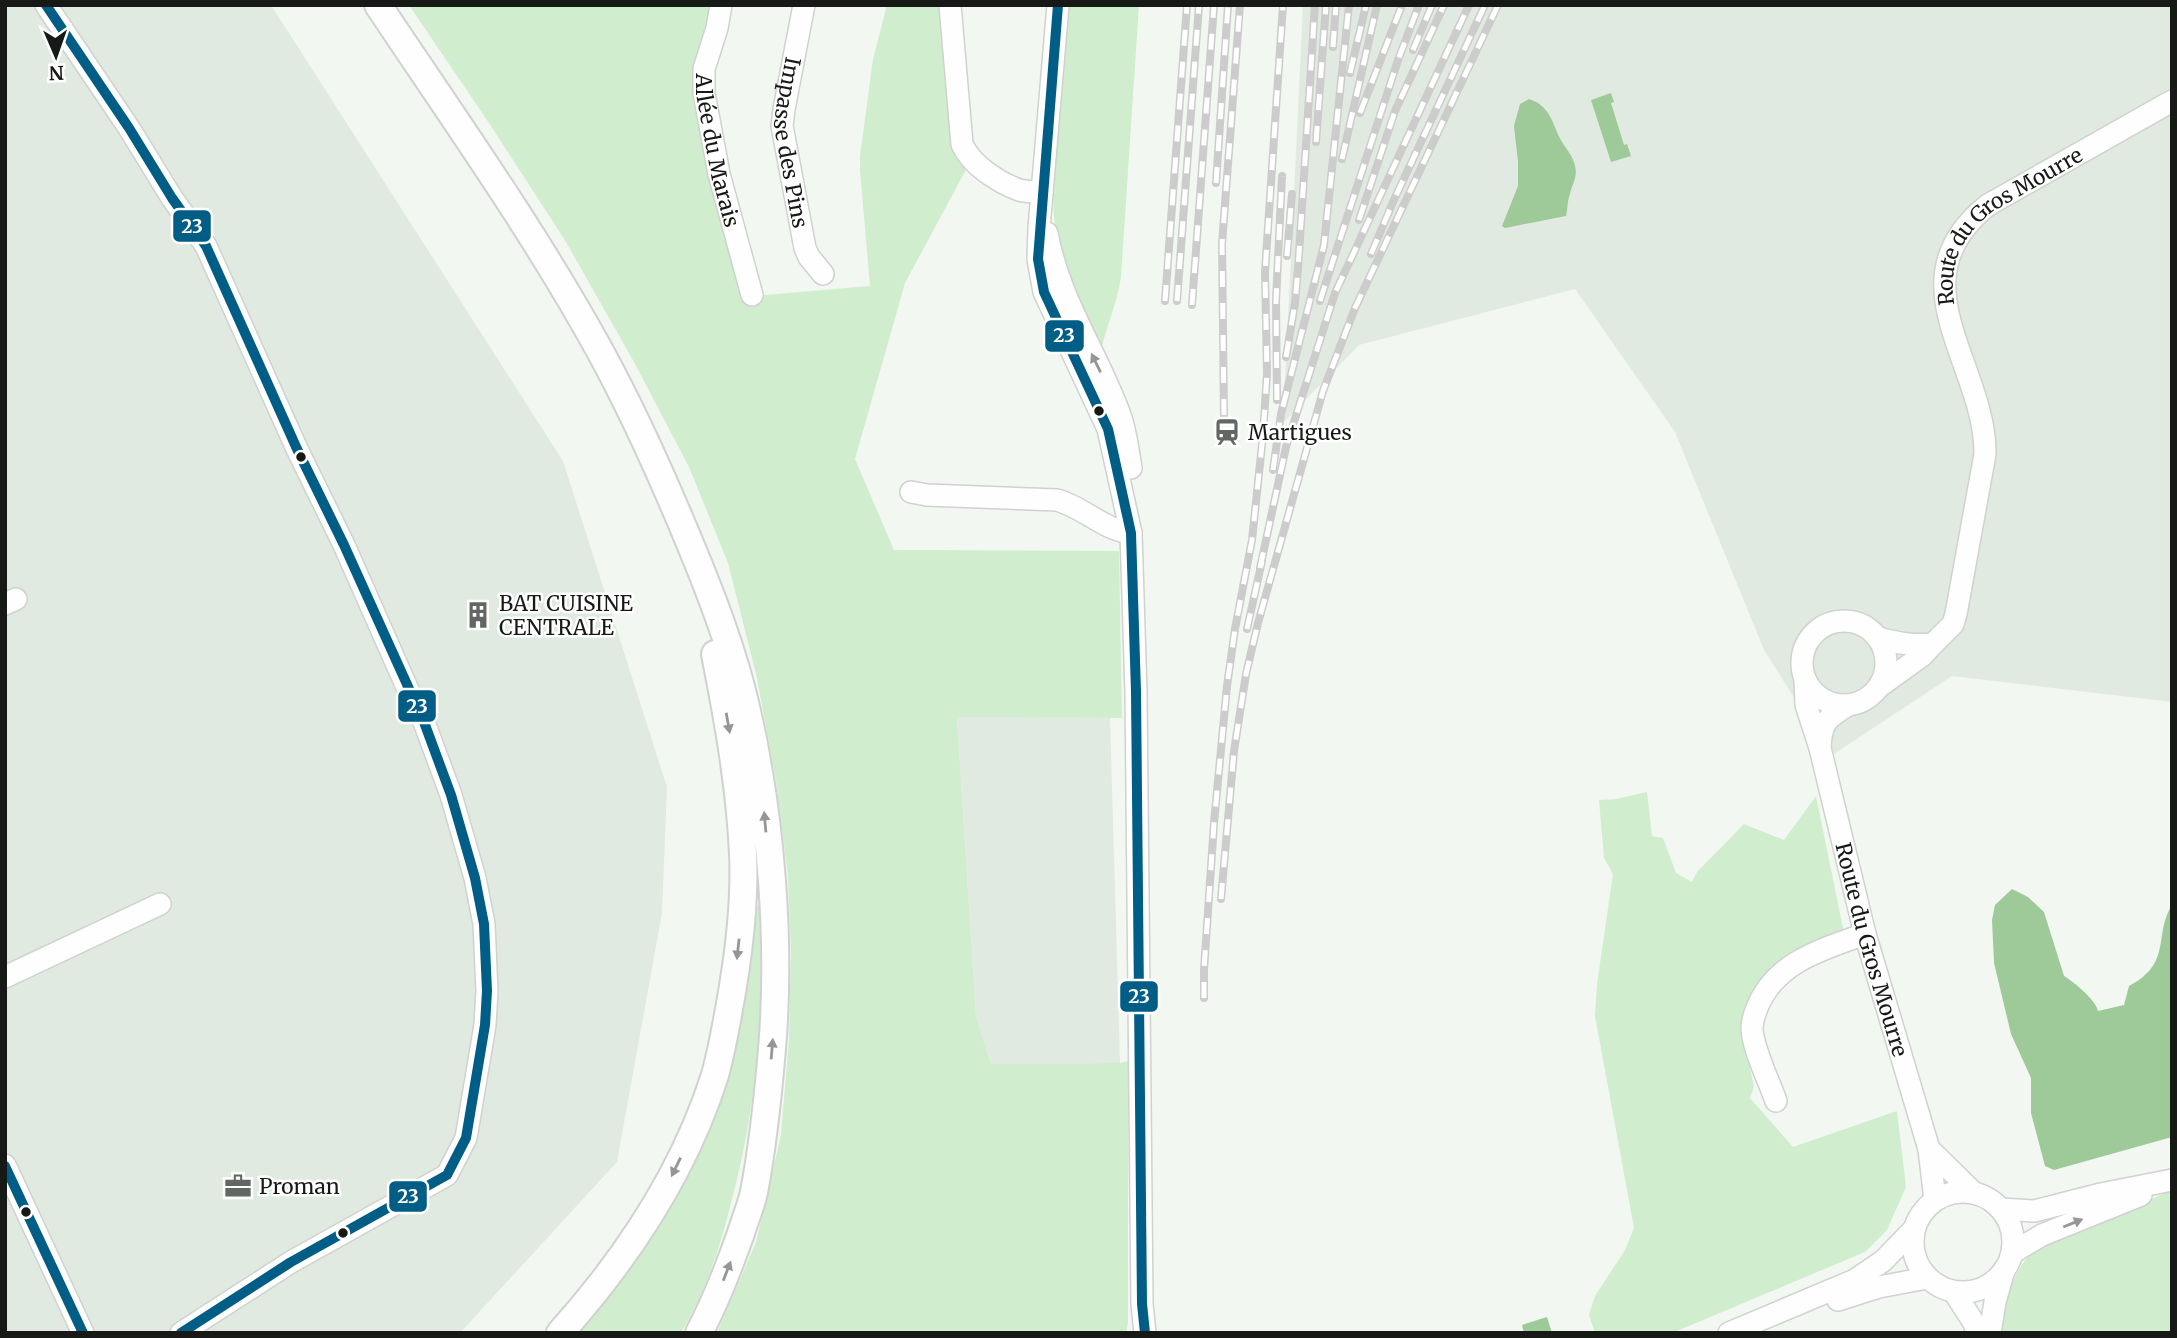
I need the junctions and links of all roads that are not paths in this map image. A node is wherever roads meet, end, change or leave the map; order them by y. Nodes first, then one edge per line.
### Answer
1 (46, 5) edge
2 (378, 5) edge
3 (721, 5) edge
4 (804, 5) edge
5 (950, 5) edge
6 (1058, 5) edge
7 (2172, 101) edge
8 (1042, 192) junction
9 (823, 274) dead end
10 (752, 295) dead end
11 (911, 492) dead end
12 (1131, 533) junction
13 (697, 560) junction
14 (1878, 638) junction
15 (1933, 644) junction
16 (1804, 679) junction
17 (1880, 686) junction
18 (1848, 705) junction
19 (1820, 748) junction
20 (160, 904) dead end
21 (1865, 934) junction
22 (5, 977) edge
23 (1776, 1101) dead end
24 (1928, 1149) junction
25 (5, 1165) edge
26 (2170, 1181) edge
27 (1974, 1193) junction
28 (1935, 1200) junction
29 (2001, 1209) junction
30 (1913, 1230) junction
31 (2008, 1262) junction
32 (1927, 1278) junction
33 (1954, 1292) junction
34 (1142, 1304) junction
35 (1735, 1330) edge
36 (83, 1333) edge
37 (181, 1333) edge
38 (560, 1333) edge
39 (699, 1333) edge
40 (1137, 1333) edge
41 (1145, 1333) edge
42 (1977, 1333) edge
43 (1990, 1333) edge

1 - 37 street
2 - 13 main road
3 - 10 street, Allée du Marais
4 - 9 street, Impasse des Pins
5 - 8 street
6 - 8 street
7 - 15 street, Route du Gros Mourre
8 - 12 street
11 - 12 street
12 - 34 street
13 -> 38 main road
39 -> 13 main road
14 - 15 street, Route du Gros Mourre
14 - 16 street, Route du Gros Mourre
14 - 17 street
15 - 17 street, Route du Gros Mourre
16 - 18 street
16 - 19 street, Route du Gros Mourre
17 - 18 street, Route du Gros Mourre
18 - 19 street, Route du Gros Mourre
19 - 21 street, Route du Gros Mourre
20 - 22 street
21 - 23 street
21 - 24 street, Route du Gros Mourre
24 - 27 street, Route du Gros Mourre
24 - 28 street, Route du Gros Mourre
25 - 36 street
26 - 29 street
31 -> 26 street
27 - 28 street
27 - 29 street
28 - 30 street
29 - 31 street
30 - 32 street
30 - 35 street
31 - 33 street
31 - 43 street
32 - 33 street
32 - 35 street
33 - 42 street
34 - 40 street
34 - 41 street

